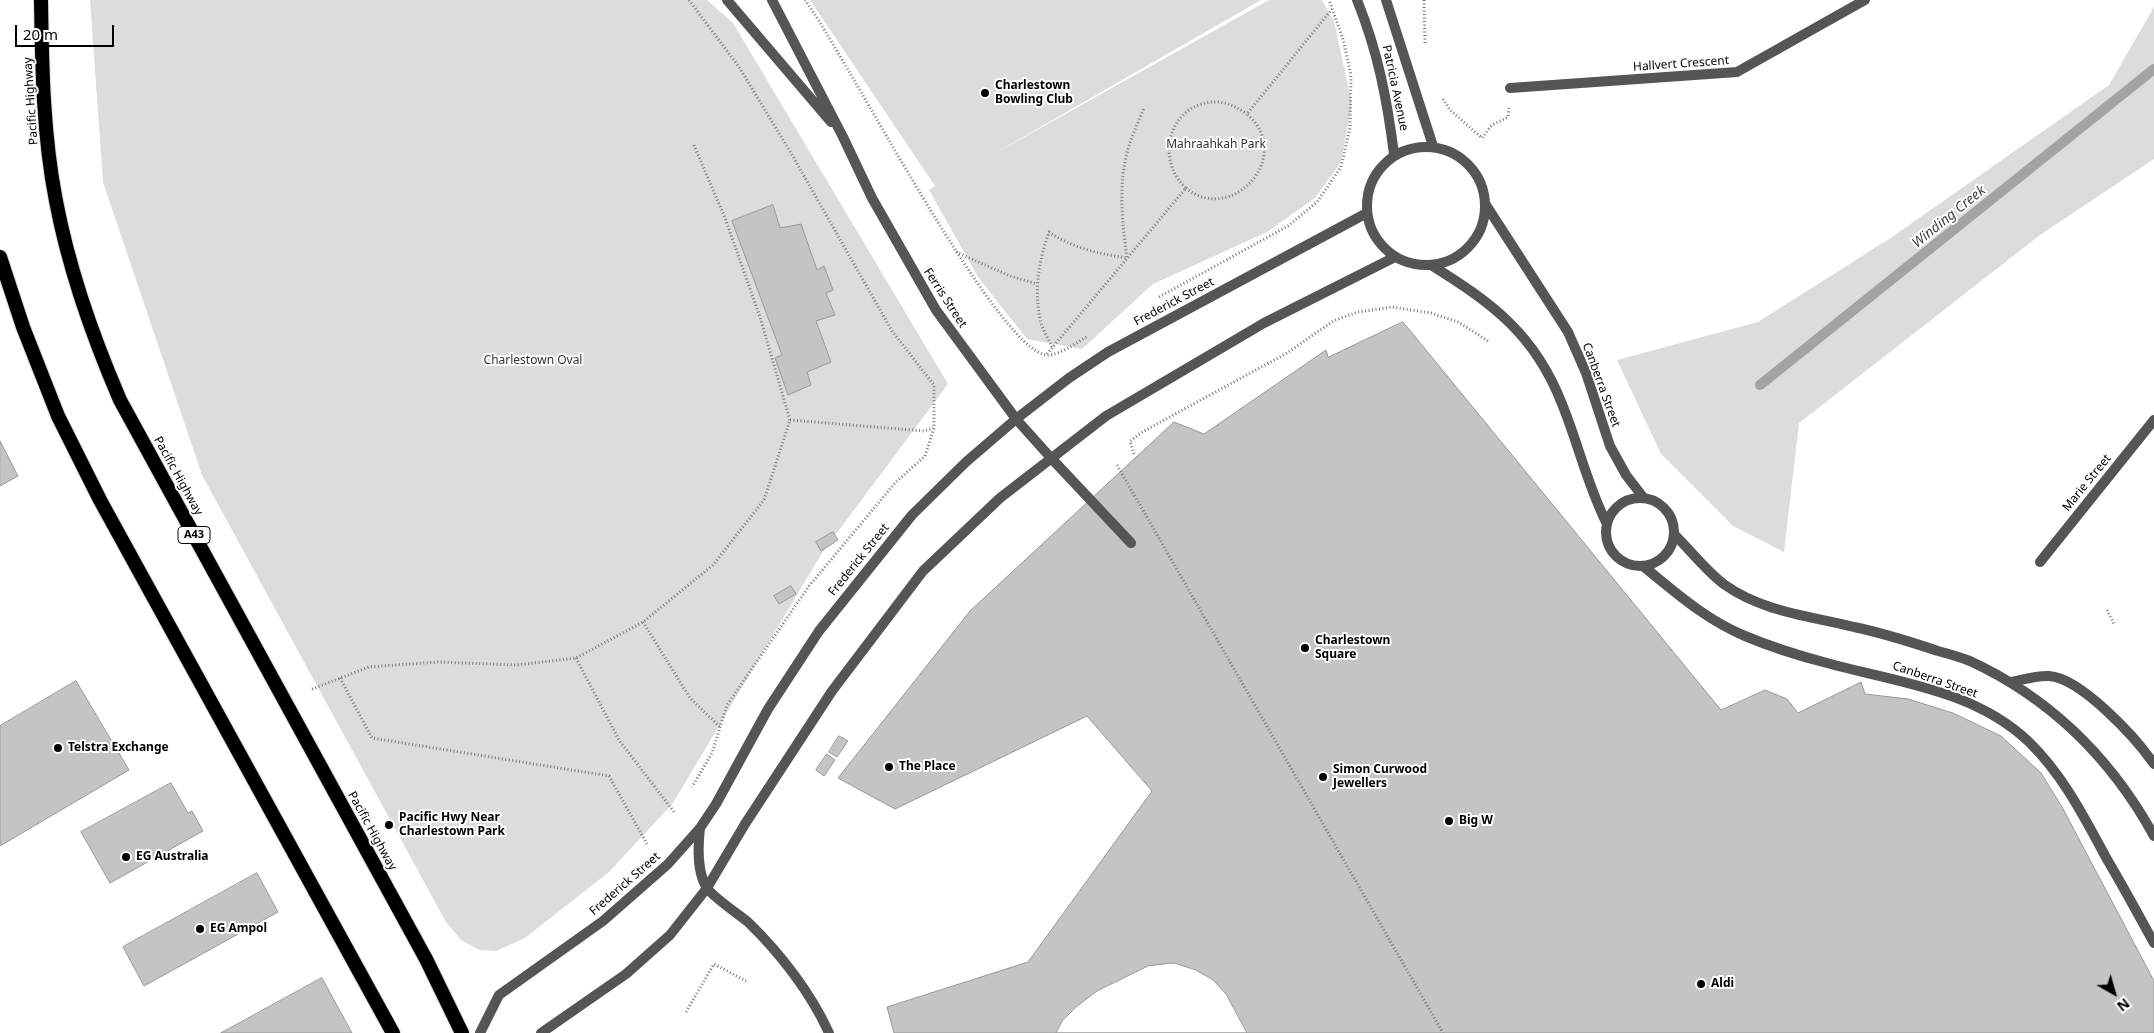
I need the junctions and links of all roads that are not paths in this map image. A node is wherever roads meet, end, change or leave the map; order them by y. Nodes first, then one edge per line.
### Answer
1 (41, 0) edge
2 (727, 0) edge
3 (772, 0) edge
4 (1356, 0) edge
5 (1386, 0) edge
6 (1865, 0) edge
7 (1510, 88) road end
8 (843, 136) junction
9 (1433, 146) junction
10 (1394, 154) junction
11 (1486, 205) junction
12 (1366, 214) junction
13 (0, 257) edge
14 (1393, 258) junction
15 (1431, 265) junction
16 (1016, 419) junction
17 (2154, 420) edge
18 (1051, 458) junction
19 (1643, 497) junction
20 (1606, 522) junction
21 (1674, 534) junction
22 (1130, 543) dead end
23 (2040, 562) dead end
24 (1643, 566) junction
25 (2011, 682) junction
26 (2154, 764) edge
27 (700, 828) junction
28 (2154, 836) edge
29 (707, 888) junction
30 (2154, 944) edge
31 (393, 1033) edge
32 (462, 1033) edge
33 (480, 1033) edge
34 (541, 1033) edge
35 (829, 1033) edge

1 - 32 highway, Pacific Highway / A43
2 - 8 street, Ferris Street
3 - 8 street, Ferris Street
4 - 10 street, Patricia Avenue
5 - 9 street, Patricia Avenue
6 - 7 street, Hallvert Crescent
8 - 16 street, Ferris Street
9 - 10 street
9 - 11 street
10 - 12 street
11 - 15 street
11 - 19 street, Canberra Street
12 - 14 street
12 - 16 street, Frederick Street
13 - 31 highway
14 - 15 street
14 - 18 street
15 - 20 street
16 - 18 street, Ferris Street
16 - 27 street, Frederick Street
17 - 23 street, Marie Street
18 - 22 street, Ferris Street
18 - 29 street
19 - 20 street
19 - 21 street
20 - 24 street
21 - 24 street
21 - 25 street
24 - 30 street, Canberra Street
25 - 26 street
25 - 28 street
27 - 29 street
27 - 33 street, Frederick Street
29 - 34 street
29 - 35 street

